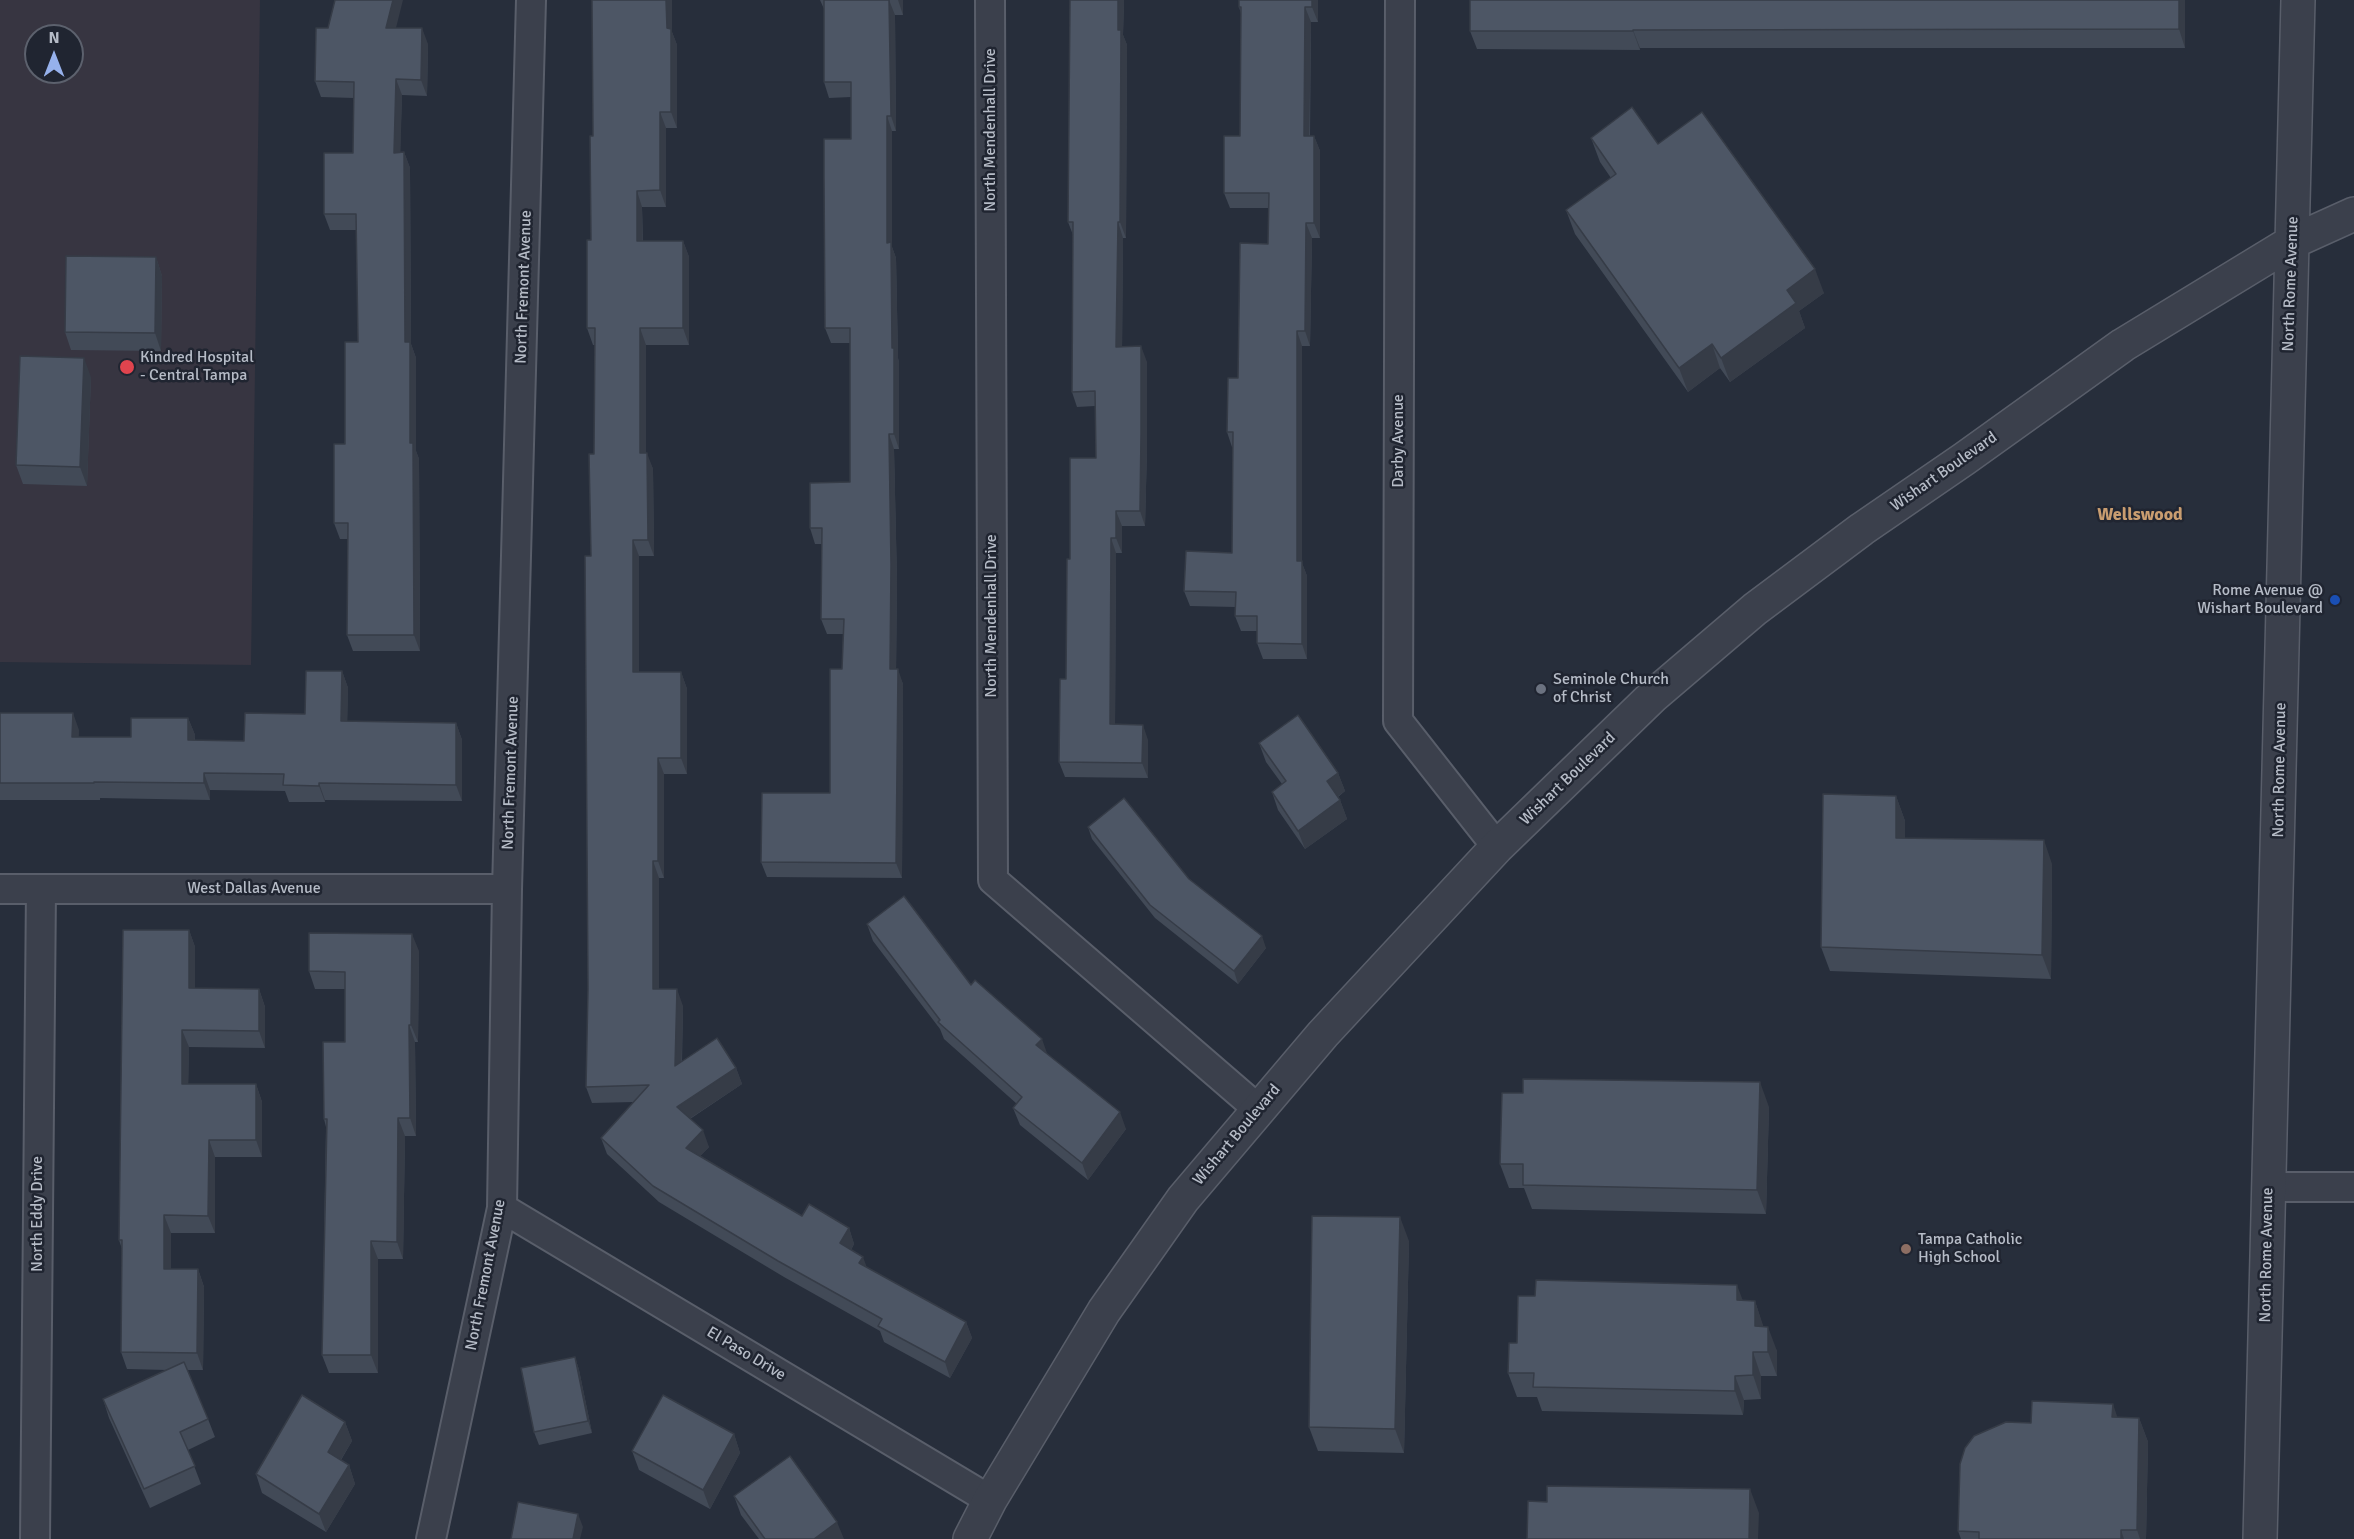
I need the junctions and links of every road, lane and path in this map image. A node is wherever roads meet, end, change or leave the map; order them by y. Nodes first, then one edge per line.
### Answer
1 (531, 0) edge
2 (990, 0) edge
3 (1400, 0) edge
4 (2298, 0) edge
5 (2354, 214) edge
6 (2292, 243) junction
7 (1497, 847) junction
8 (0, 889) edge
9 (41, 889) junction
10 (507, 889) junction
11 (1258, 1109) junction
12 (2268, 1187) junction
13 (2354, 1187) edge
14 (502, 1208) junction
15 (990, 1500) junction
16 (35, 1539) edge
17 (431, 1539) edge
18 (970, 1539) edge
19 (2260, 1539) edge

1 - 10 street, North Fremont Avenue
2 - 11 street, North Mendenhall Drive
3 - 7 street, Darby Avenue
4 - 6 street, North Rome Avenue
5 - 6 street, Wishart Boulevard
6 - 7 street, Wishart Boulevard
6 - 12 street, North Rome Avenue
7 - 11 street, Wishart Boulevard
8 - 9 street, West Dallas Avenue
9 - 10 street, West Dallas Avenue
9 - 16 street, North Eddy Drive
10 - 14 street, North Fremont Avenue
11 - 15 street, Wishart Boulevard
12 - 13 street
12 - 19 street, North Rome Avenue
14 - 15 street, El Paso Drive
14 - 17 street, North Fremont Avenue
15 - 18 street, Wishart Boulevard

